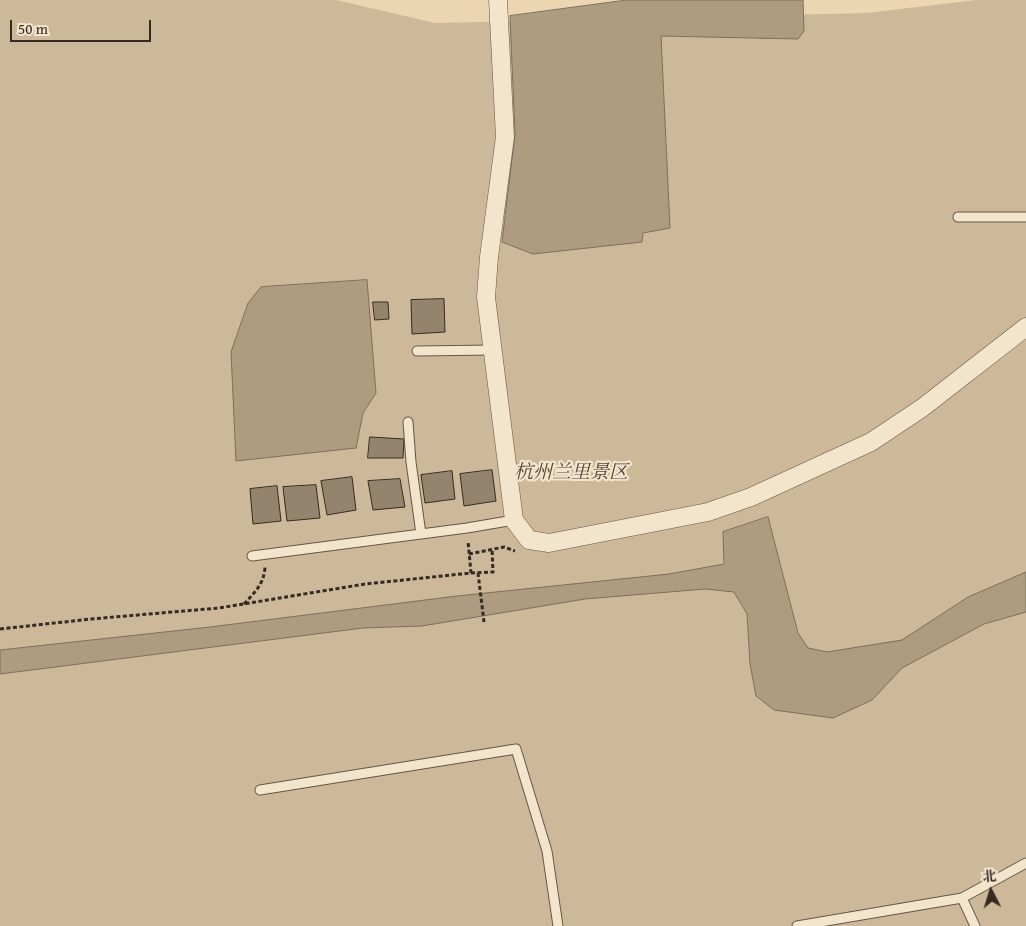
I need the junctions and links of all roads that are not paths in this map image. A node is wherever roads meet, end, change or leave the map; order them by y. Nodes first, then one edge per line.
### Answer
1 (498, 0) edge
2 (958, 217) dead end
3 (1026, 217) edge
4 (1026, 327) edge
5 (493, 350) junction
6 (417, 351) dead end
7 (408, 422) dead end
8 (514, 520) junction
9 (421, 534) junction
10 (252, 556) dead end
11 (260, 790) dead end
12 (1026, 863) edge
13 (962, 898) junction
14 (558, 926) edge
15 (797, 926) edge
16 (975, 926) edge

1 - 5 street
2 - 3 lane
4 - 8 street
5 - 6 lane
5 - 8 street
7 - 9 lane
8 - 9 lane
9 - 10 lane
11 - 14 lane
12 - 13 lane
13 - 15 lane
13 - 16 lane

